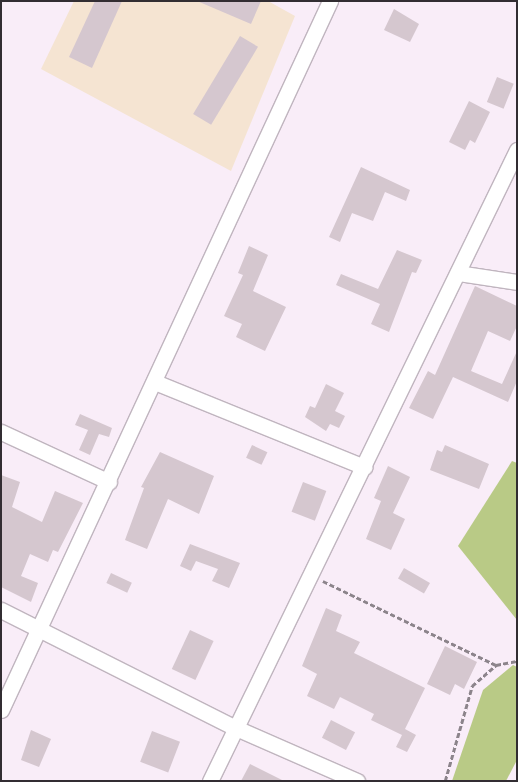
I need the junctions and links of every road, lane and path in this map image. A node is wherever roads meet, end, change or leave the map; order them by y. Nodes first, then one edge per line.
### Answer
1 (330, 1) edge
2 (517, 150) edge
3 (458, 273) junction
4 (517, 282) edge
5 (155, 382) junction
6 (1, 432) edge
7 (364, 467) junction
8 (108, 482) junction
9 (312, 576) junction
10 (1, 610) edge
11 (40, 631) junction
12 (517, 661) edge
13 (496, 666) junction
14 (1, 710) edge
15 (238, 729) junction
16 (210, 781) edge
17 (357, 781) edge
18 (445, 781) edge

1 - 5 street
2 - 3 street
3 - 4 street
3 - 7 street
5 - 7 street
5 - 8 street
6 - 8 street
7 - 9 street
8 - 11 street
9 - 13 path
9 - 15 street
10 - 11 street
11 - 14 street
11 - 15 street
12 - 13 path
13 - 18 path
15 - 16 street
15 - 17 street

